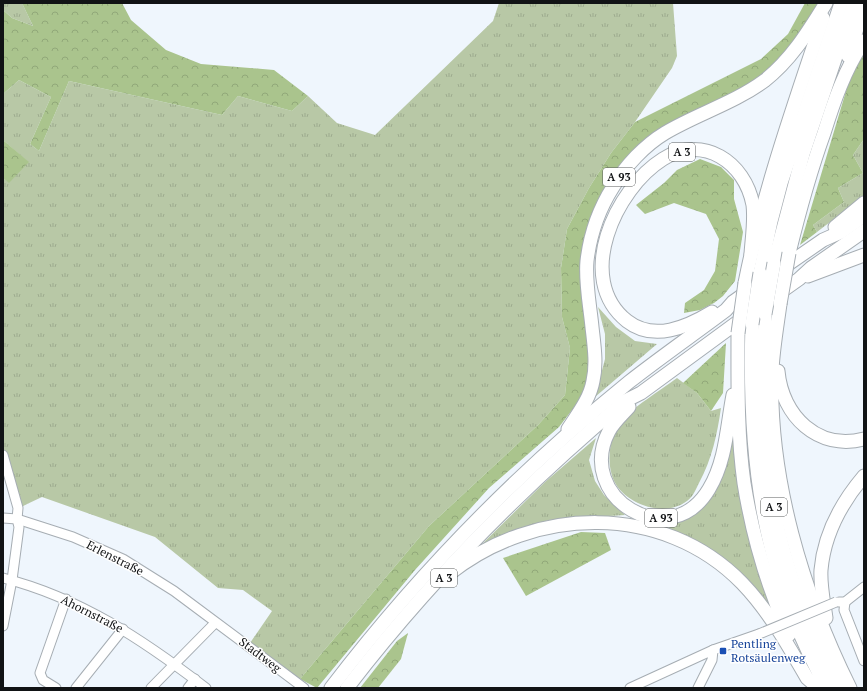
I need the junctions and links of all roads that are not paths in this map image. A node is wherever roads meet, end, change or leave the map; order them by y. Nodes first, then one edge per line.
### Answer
1 (827, 3) edge
2 (841, 3) edge
3 (854, 3) edge
4 (864, 6) edge
5 (864, 41) edge
6 (834, 100) junction
7 (864, 203) edge
8 (864, 216) edge
9 (864, 231) edge
10 (823, 240) junction
11 (751, 254) junction
12 (864, 255) edge
13 (799, 279) junction
14 (733, 302) junction
15 (776, 334) junction
16 (738, 380) junction
17 (641, 393) junction
18 (563, 438) junction
19 (864, 439) edge
20 (3, 455) edge
21 (864, 476) edge
22 (3, 518) edge
23 (17, 519) junction
24 (7, 579) edge
25 (864, 587) edge
26 (66, 599) junction
27 (418, 599) junction
28 (840, 602) junction
29 (215, 623) junction
30 (3, 626) edge
31 (123, 629) junction
32 (829, 640) junction
33 (713, 650) junction
34 (864, 661) edge
35 (175, 664) junction
36 (195, 679) junction
37 (815, 686) edge
38 (303, 687) edge
39 (56, 688) edge
40 (76, 688) edge
41 (151, 688) edge
42 (188, 688) edge
43 (206, 688) edge
44 (331, 688) edge
45 (347, 688) edge
46 (630, 688) edge
47 (698, 688) edge
48 (827, 688) edge
49 (839, 688) edge
50 (850, 688) edge

1 - 11 highway
1 - 18 highway, A 93
2 - 48 highway, A 3, bridge
3 - 49 highway, A 3, bridge
4 - 6 highway
5 - 6 highway
6 - 15 highway, bridge
7 - 10 highway, A 93
8 - 10 highway, A 93
9 - 13 highway, A 93
10 - 14 highway, A 93
11 - 14 highway, A 3
11 - 16 highway, bridge
12 - 13 highway
13 - 17 highway, A 93
14 - 18 highway, A 93
15 - 19 highway
15 - 32 highway
16 - 17 highway, A 93
16 - 37 highway, A 3
17 - 27 highway, A 93
18 - 44 highway, A 93
20 - 23 street
21 - 32 highway
22 - 23 street, Erlenstraße
23 - 24 street
23 - 29 street, Erlenstraße
24 - 26 street, Ahornstraße
24 - 30 street
25 - 28 street
26 - 31 street, Ahornstraße
26 - 39 street
27 - 37 highway, A 3
27 - 45 highway, A 93
28 - 33 street, bridge
28 - 34 street
29 - 35 street
29 - 38 street, Stadtweg
31 - 35 street, Ahornstraße
31 - 40 street
32 - 50 highway
33 - 46 street
33 - 47 street
35 - 36 street, Ahornstraße
35 - 41 street
36 - 42 street
36 - 43 street, Ahornstraße

